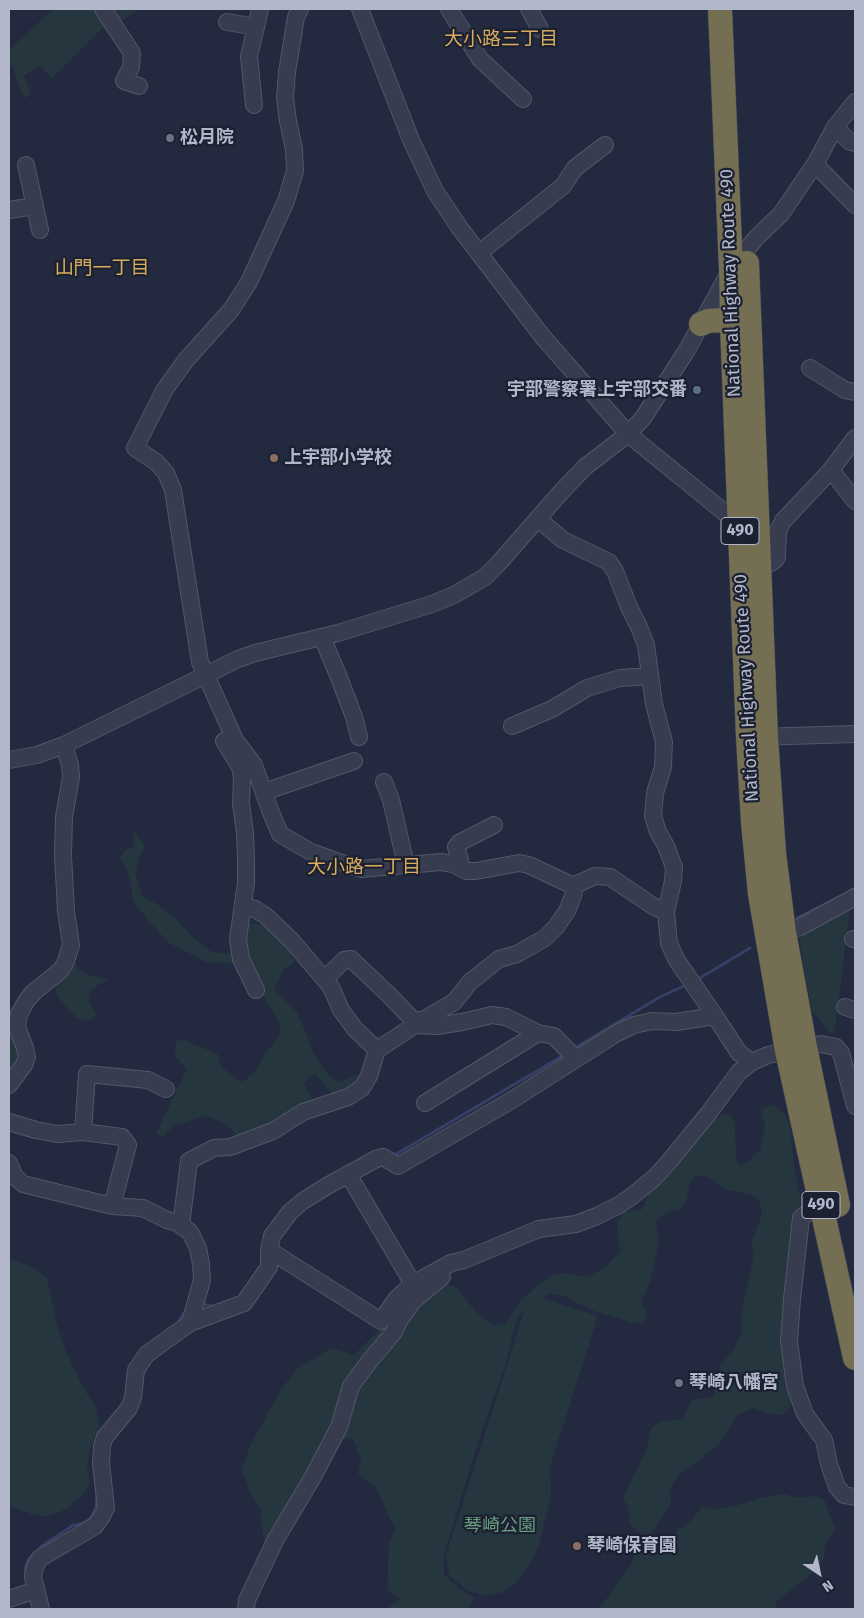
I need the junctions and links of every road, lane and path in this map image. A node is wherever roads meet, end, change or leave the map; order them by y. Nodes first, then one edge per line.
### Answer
1 (103, 9) edge
2 (260, 9) edge
3 (300, 9) edge
4 (360, 9) edge
5 (448, 9) edge
6 (529, 9) edge
7 (720, 9) edge
8 (737, 9) edge
9 (228, 22) dead end
10 (256, 27) junction
11 (540, 29) dead end
12 (139, 86) dead end
13 (523, 99) dead end
14 (855, 102) edge
15 (254, 105) dead end
16 (835, 128) junction
17 (855, 143) edge
18 (605, 146) dead end
19 (815, 164) junction
20 (26, 165) dead end
21 (855, 205) edge
22 (35, 206) junction
23 (9, 210) edge
24 (40, 230) dead end
25 (746, 248) junction
26 (479, 253) junction
27 (732, 269) junction
28 (701, 324) junction
29 (732, 325) junction
30 (810, 368) dead end
31 (855, 392) edge
32 (628, 434) junction
33 (855, 438) edge
34 (831, 470) junction
35 (855, 500) edge
36 (538, 519) junction
37 (740, 525) junction
38 (750, 568) junction
39 (322, 637) junction
40 (207, 674) junction
41 (650, 676) junction
42 (225, 719) junction
43 (512, 726) dead end
44 (855, 734) edge
45 (359, 737) dead end
46 (757, 737) junction
47 (64, 745) junction
48 (9, 760) edge
49 (354, 761) dead end
50 (384, 782) dead end
51 (264, 792) junction
52 (494, 825) dead end
53 (406, 865) junction
54 (459, 867) junction
55 (575, 885) junction
56 (855, 897) edge
57 (243, 906) junction
58 (666, 912) junction
59 (784, 932) junction
60 (325, 979) junction
61 (256, 990) dead end
62 (715, 1016) junction
63 (414, 1023) junction
64 (538, 1033) junction
65 (796, 1049) junction
66 (376, 1050) junction
67 (576, 1059) junction
68 (752, 1062) junction
69 (9, 1085) edge
70 (166, 1089) dead end
71 (425, 1103) dead end
72 (855, 1106) edge
73 (9, 1122) edge
74 (83, 1132) junction
75 (9, 1163) edge
76 (348, 1174) junction
77 (112, 1206) junction
78 (822, 1210) junction
79 (181, 1226) junction
80 (269, 1250) junction
81 (464, 1260) junction
82 (413, 1284) junction
83 (855, 1286) edge
84 (190, 1323) junction
85 (855, 1358) edge
86 (855, 1497) edge
87 (36, 1590) junction
88 (9, 1599) edge
89 (41, 1609) edge
90 (246, 1609) edge

1 - 12 street
2 - 10 street
3 - 40 street
4 - 26 street
5 - 13 street
6 - 11 street
7 - 27 highway, National Highway Route 490 / 490
8 - 25 highway, National Highway Route 490 / 490
9 - 10 street
10 - 15 street
14 - 16 street
16 - 17 street
16 - 19 street
18 - 26 street
19 - 21 street
19 - 25 street
20 - 22 street
22 - 23 street
22 - 24 street
25 - 27 street
25 - 38 highway, National Highway Route 490 / 490
26 - 32 street
27 - 28 street
27 - 29 highway, National Highway Route 490 / 490
28 - 29 highway
28 - 32 street
29 - 37 highway, National Highway Route 490 / 490
30 - 31 street
32 - 36 street
32 - 37 street
33 - 34 street
34 - 35 street
34 - 38 street
36 - 39 street
36 - 41 street
37 - 38 highway, National Highway Route 490 / 490
38 - 46 highway, National Highway Route 490 / 490
39 - 40 street
39 - 45 street
40 - 42 street
40 - 47 street
41 - 43 street
41 - 58 street
42 - 51 street
42 - 57 street
44 - 46 street
46 - 59 highway, National Highway Route 490 / 490
46 - 65 highway, National Highway Route 490 / 490
47 - 48 street
47 - 69 street
49 - 51 street
50 - 53 street
51 - 53 street
52 - 54 street
53 - 54 street
54 - 55 street
55 - 58 street
55 - 63 street
56 - 59 street
57 - 60 street
57 - 61 street
58 - 62 street
59 - 65 highway, National Highway Route 490 / 490
60 - 63 street
60 - 66 street
62 - 67 street
62 - 68 street
63 - 64 street
63 - 66 street
64 - 67 street
64 - 71 street
65 - 68 street
65 - 72 street
65 - 78 highway, National Highway Route 490 / 490
65 - 83 highway, National Highway Route 490 / 490
66 - 79 street
67 - 76 street
68 - 81 street
70 - 74 street
73 - 74 street
74 - 77 street
75 - 77 street
76 - 80 street
76 - 82 street
77 - 79 street
78 - 85 highway, National Highway Route 490 / 490
78 - 86 street
79 - 84 street
80 - 82 street
80 - 84 street
81 - 82 street
81 - 90 street
84 - 87 street
87 - 88 street
87 - 89 street

